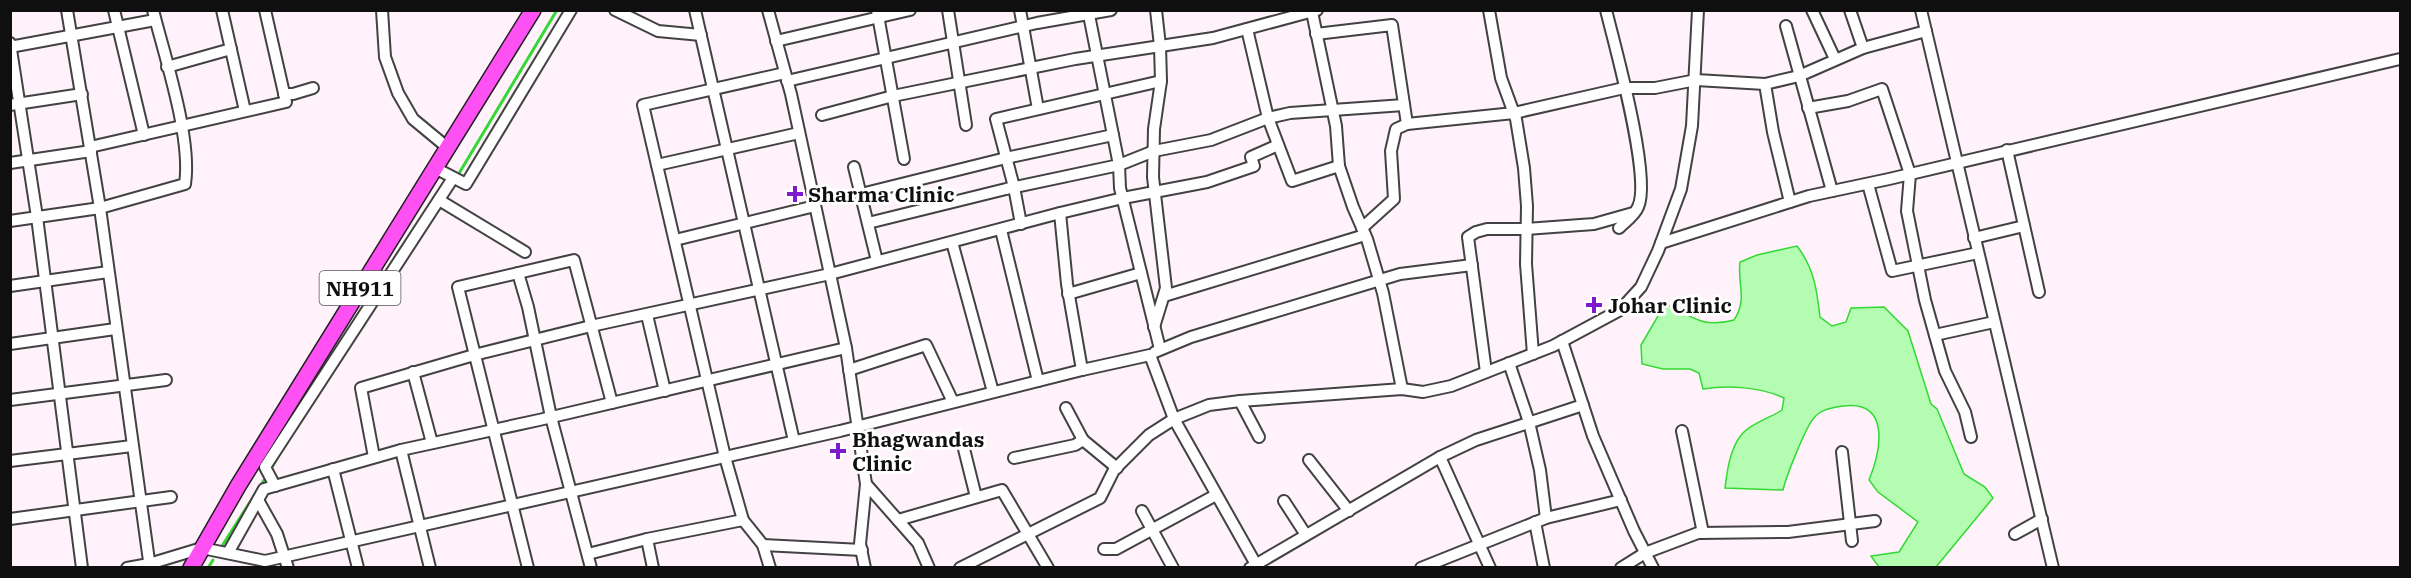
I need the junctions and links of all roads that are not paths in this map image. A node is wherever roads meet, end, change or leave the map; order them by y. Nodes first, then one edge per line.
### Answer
1 (67, 10) edge
2 (114, 10) edge
3 (222, 10) edge
4 (265, 10) edge
5 (382, 10) edge
6 (533, 10) edge
7 (571, 10) edge
8 (615, 10) edge
9 (695, 10) edge
10 (768, 10) edge
11 (910, 10) edge
12 (948, 10) edge
13 (1020, 10) edge
14 (1111, 10) edge
15 (1156, 10) edge
16 (1489, 10) edge
17 (1606, 10) edge
18 (1698, 10) edge
19 (1812, 10) edge
20 (1850, 10) edge
21 (1921, 10) edge
22 (1314, 11) edge
23 (1088, 12) edge
24 (878, 14) edge
25 (154, 15) edge
26 (1022, 26) junction
27 (1786, 26) dead end
28 (117, 27) junction
29 (1247, 29) junction
30 (1926, 31) junction
31 (1316, 34) junction
32 (701, 35) junction
33 (72, 36) junction
34 (776, 41) junction
35 (953, 43) junction
36 (11, 45) edge
37 (1160, 46) junction
38 (1863, 48) junction
39 (231, 49) junction
40 (1097, 54) junction
41 (886, 59) junction
42 (1835, 59) junction
43 (2400, 59) edge
44 (167, 67) junction
45 (1031, 68) junction
46 (1799, 76) junction
47 (786, 77) junction
48 (1696, 80) junction
49 (1161, 81) junction
50 (959, 84) junction
51 (1765, 84) junction
52 (313, 88) dead end
53 (1624, 88) junction
54 (713, 90) junction
55 (82, 94) junction
56 (284, 94) junction
57 (1105, 95) junction
58 (893, 96) junction
59 (15, 104) edge
60 (1404, 105) junction
61 (1808, 108) junction
62 (1038, 109) junction
63 (1332, 109) junction
64 (245, 111) junction
65 (1514, 113) junction
66 (822, 115) dead end
67 (1268, 118) junction
68 (1407, 124) junction
69 (966, 125) dead end
70 (182, 126) junction
71 (799, 134) junction
72 (144, 135) junction
73 (1113, 135) junction
74 (1278, 145) junction
75 (447, 148) junction
76 (90, 149) junction
77 (726, 150) junction
78 (2007, 150) junction
79 (1154, 151) junction
80 (1006, 158) junction
81 (904, 159) dead end
82 (28, 161) junction
83 (1957, 162) junction
84 (10, 163) edge
85 (657, 165) junction
86 (1119, 165) junction
87 (1339, 166) junction
88 (854, 167) dead end
89 (435, 168) junction
90 (1910, 174) junction
91 (453, 178) junction
92 (1868, 184) junction
93 (1014, 187) junction
94 (1832, 191) junction
95 (1155, 192) junction
96 (861, 194) junction
97 (1123, 198) junction
98 (439, 200) junction
99 (1790, 202) junction
100 (815, 206) junction
101 (100, 208) junction
102 (1060, 213) junction
103 (1633, 213) junction
104 (37, 217) junction
105 (10, 221) edge
106 (742, 222) junction
107 (868, 223) junction
108 (1021, 224) junction
109 (2024, 226) junction
110 (1619, 228) dead end
111 (1526, 229) junction
112 (1001, 230) junction
113 (1364, 232) junction
114 (1974, 238) junction
115 (675, 240) junction
116 (952, 242) junction
117 (1661, 243) junction
118 (525, 252) dead end
119 (1978, 254) junction
120 (877, 261) junction
121 (1472, 265) junction
122 (1918, 267) junction
123 (108, 272) junction
124 (518, 273) junction
125 (1141, 273) junction
126 (830, 274) junction
127 (1379, 279) junction
128 (45, 282) junction
129 (10, 286) edge
130 (759, 290) junction
131 (2039, 292) dead end
132 (1068, 294) junction
133 (1164, 296) junction
134 (690, 305) junction
135 (647, 315) junction
136 (1994, 322) junction
137 (591, 327) junction
138 (1154, 328) junction
139 (116, 329) junction
140 (1935, 335) junction
141 (52, 338) junction
142 (535, 340) junction
143 (1562, 341) junction
144 (10, 344) edge
145 (846, 348) junction
146 (1160, 349) junction
147 (1533, 354) junction
148 (474, 355) junction
149 (1150, 356) junction
150 (1509, 363) junction
151 (777, 364) junction
152 (849, 370) junction
153 (1082, 370) junction
154 (414, 372) junction
155 (1486, 372) junction
156 (166, 380) dead end
157 (708, 381) junction
158 (1038, 381) junction
159 (124, 386) junction
160 (1402, 389) junction
161 (665, 391) junction
162 (993, 392) junction
163 (59, 394) junction
164 (10, 400) edge
165 (1240, 400) junction
166 (953, 402) junction
167 (612, 403) junction
168 (1583, 405) junction
169 (1066, 408) dead end
170 (551, 417) junction
171 (1174, 419) junction
172 (1529, 422) junction
173 (858, 427) junction
174 (492, 430) junction
175 (1682, 431) dead end
176 (1259, 437) dead end
177 (1971, 437) dead end
178 (1083, 440) junction
179 (794, 441) junction
180 (432, 443) junction
181 (132, 446) junction
182 (964, 449) dead end
183 (401, 450) junction
184 (1842, 452) dead end
185 (67, 454) junction
186 (374, 457) junction
187 (725, 457) junction
188 (1440, 457) junction
189 (1014, 458) dead end
190 (1309, 460) dead end
191 (10, 461) edge
192 (1117, 468) junction
193 (333, 469) junction
194 (866, 484) junction
195 (275, 486) junction
196 (571, 492) junction
197 (1216, 495) junction
198 (171, 497) dead end
199 (976, 497) junction
200 (258, 500) junction
201 (1621, 500) junction
202 (140, 501) junction
203 (1284, 501) dead end
204 (513, 505) junction
205 (75, 510) junction
206 (1142, 511) dead end
207 (1349, 511) junction
208 (1546, 518) junction
209 (10, 519) edge
210 (2042, 519) junction
211 (743, 520) junction
212 (898, 520) junction
213 (1875, 521) dead end
214 (1535, 522) junction
215 (1851, 525) junction
216 (419, 526) junction
217 (1152, 529) junction
218 (1028, 532) junction
219 (1703, 533) junction
220 (2015, 534) dead end
221 (1306, 535) junction
222 (647, 539) junction
223 (1852, 541) dead end
224 (351, 542) junction
225 (763, 545) junction
226 (1480, 545) junction
227 (202, 548) junction
228 (1104, 549) dead end
229 (862, 550) junction
230 (1645, 553) junction
231 (228, 554) junction
232 (588, 555) junction
233 (286, 562) edge
234 (255, 564) edge
235 (149, 566) edge
236 (1255, 566) edge
237 (82, 567) edge
238 (127, 567) edge
239 (191, 567) edge
240 (358, 567) edge
241 (430, 567) edge
242 (528, 567) edge
243 (591, 567) edge
244 (653, 567) edge
245 (770, 567) edge
246 (865, 567) edge
247 (929, 567) edge
248 (960, 567) edge
249 (1048, 567) edge
250 (1173, 567) edge
251 (1421, 567) edge
252 (1490, 567) edge
253 (1544, 567) edge
254 (1621, 567) edge
255 (1653, 567) edge
256 (2053, 567) edge

1 - 33 street
2 - 28 street
3 - 39 street
4 - 56 street
5 - 75 street
6 - 75 highway, NH911
7 - 91 street
8 - 32 street
9 - 32 street
10 - 34 street
11 - 24 street
12 - 35 street
13 - 26 street
14 - 23 street
15 - 37 street
16 - 65 street
17 - 53 street
18 - 48 street
19 - 42 street
20 - 38 street
21 - 30 street
22 - 29 street
22 - 31 street
23 - 26 street
23 - 40 street
24 - 34 street
24 - 41 street
25 - 28 street
25 - 44 street
26 - 35 street
26 - 45 street
27 - 46 street
28 - 33 street
28 - 72 street
29 - 37 street
29 - 67 street
30 - 38 street
30 - 83 street
31 - 60 street
31 - 63 street
32 - 54 street
33 - 36 street
33 - 55 street
34 - 47 street
35 - 41 street
35 - 50 street
36 - 59 street
37 - 40 street
37 - 49 street
38 - 42 street
39 - 44 street
39 - 64 street
40 - 45 street
40 - 57 street
41 - 47 street
41 - 58 street
42 - 46 street
43 - 78 street
44 - 70 street
45 - 50 street
45 - 62 street
46 - 51 street
46 - 61 street
47 - 54 street
47 - 71 street
48 - 51 street
48 - 53 street
48 - 117 street
49 - 57 street
49 - 79 street
50 - 58 street
50 - 69 street
51 - 99 street
52 - 56 street
53 - 65 street
53 - 103 street
54 - 77 street
54 - 85 street
55 - 59 street
55 - 76 street
56 - 64 street
57 - 62 street
57 - 73 street
58 - 66 street
58 - 81 street
59 - 82 street
60 - 63 street
60 - 68 street
61 - 90 street
61 - 94 street
62 - 80 street
63 - 67 street
63 - 87 street
64 - 70 street
65 - 68 street
65 - 111 street
67 - 74 street
67 - 79 street
68 - 113 street
70 - 72 street
70 - 101 street
71 - 77 street
71 - 100 street
72 - 76 street
73 - 80 street
73 - 86 street
74 - 87 street
74 - 95 street
75 - 89 highway, NH911
76 - 82 street
76 - 101 street
77 - 85 street
77 - 106 street
78 - 83 street
78 - 109 street
79 - 86 street
79 - 95 street
80 - 93 street
80 - 96 street
82 - 84 street
82 - 104 street
83 - 90 street
83 - 114 street
85 - 115 street
86 - 93 street
86 - 97 street
87 - 113 street
88 - 96 street
89 - 91 street
89 - 227 highway, NH911
90 - 92 street
90 - 122 street
91 - 98 street
92 - 94 street
92 - 122 street
93 - 107 street
93 - 108 street
94 - 99 street
95 - 97 street
95 - 133 street
96 - 107 street
97 - 102 street
97 - 125 street
98 - 118 street
98 - 195 street
99 - 117 street
100 - 106 street
100 - 126 street
101 - 104 street
101 - 123 street
102 - 108 street
102 - 132 street
103 - 110 street
103 - 111 street
104 - 105 street
104 - 128 street
106 - 115 street
106 - 130 street
107 - 120 street
108 - 112 street
109 - 114 street
109 - 131 street
111 - 121 street
111 - 147 street
112 - 116 street
112 - 158 street
113 - 127 street
113 - 133 street
114 - 119 street
115 - 134 street
116 - 120 street
116 - 162 street
117 - 143 street
119 - 122 street
119 - 136 street
120 - 126 street
121 - 127 street
121 - 155 street
122 - 140 street
123 - 128 street
123 - 139 street
124 - 137 street
124 - 142 street
124 - 148 street
125 - 132 street
125 - 138 street
126 - 130 street
126 - 145 street
127 - 146 street
127 - 160 street
128 - 129 street
128 - 141 street
130 - 134 street
130 - 151 street
132 - 153 street
133 - 138 street
134 - 135 street
134 - 157 street
135 - 137 street
135 - 161 street
136 - 140 street
136 - 210 street
137 - 142 street
137 - 167 street
138 - 146 street
139 - 141 street
139 - 159 street
140 - 177 street
141 - 144 street
141 - 163 street
142 - 148 street
142 - 170 street
143 - 147 street
143 - 168 street
145 - 151 street
145 - 152 street
146 - 149 street
147 - 150 street
148 - 154 street
148 - 174 street
149 - 153 street
149 - 171 street
150 - 155 street
150 - 172 street
151 - 157 street
151 - 179 street
152 - 166 street
152 - 173 street
153 - 158 street
154 - 180 street
154 - 186 street
155 - 160 street
156 - 159 street
157 - 161 street
157 - 187 street
158 - 162 street
159 - 163 street
159 - 181 street
160 - 165 street
161 - 167 street
162 - 166 street
163 - 164 street
163 - 185 street
165 - 171 street
165 - 176 street
166 - 173 street
167 - 170 street
168 - 172 street
168 - 201 street
169 - 178 street
170 - 174 street
170 - 196 street
171 - 192 street
171 - 197 street
172 - 188 street
172 - 208 street
173 - 179 street
173 - 194 street
174 - 180 street
174 - 204 street
175 - 219 street
178 - 189 street
178 - 192 street
179 - 187 street
180 - 183 street
181 - 185 street
181 - 202 street
182 - 199 street
183 - 186 street
183 - 216 street
184 - 215 street
185 - 191 street
185 - 205 street
186 - 193 street
187 - 196 street
187 - 211 street
188 - 207 street
188 - 226 street
190 - 207 street
192 - 218 street
193 - 195 street
193 - 224 street
194 - 212 street
194 - 229 street
195 - 200 street
196 - 204 street
196 - 232 street
197 - 217 street
197 - 236 street
198 - 202 street
199 - 212 street
199 - 218 street
200 - 231 street
200 - 233 street
201 - 208 street
201 - 230 street
202 - 205 street
202 - 235 street
203 - 221 street
204 - 216 street
204 - 242 street
205 - 209 street
205 - 237 street
206 - 217 street
207 - 221 street
208 - 214 street
210 - 220 street
210 - 256 street
211 - 222 street
211 - 225 street
212 - 247 street
213 - 215 street
214 - 226 street
214 - 253 street
215 - 219 street
215 - 223 street
216 - 224 street
216 - 241 street
217 - 228 street
217 - 250 street
218 - 248 street
218 - 249 street
219 - 230 street
221 - 236 street
222 - 232 street
222 - 244 street
224 - 233 street
224 - 240 street
225 - 229 street
225 - 245 street
226 - 251 street
226 - 252 street
227 - 231 street
227 - 235 street
227 - 239 highway, NH911
229 - 246 street
230 - 254 street
230 - 255 street
231 - 234 street
232 - 243 street
233 - 234 street
235 - 238 street

